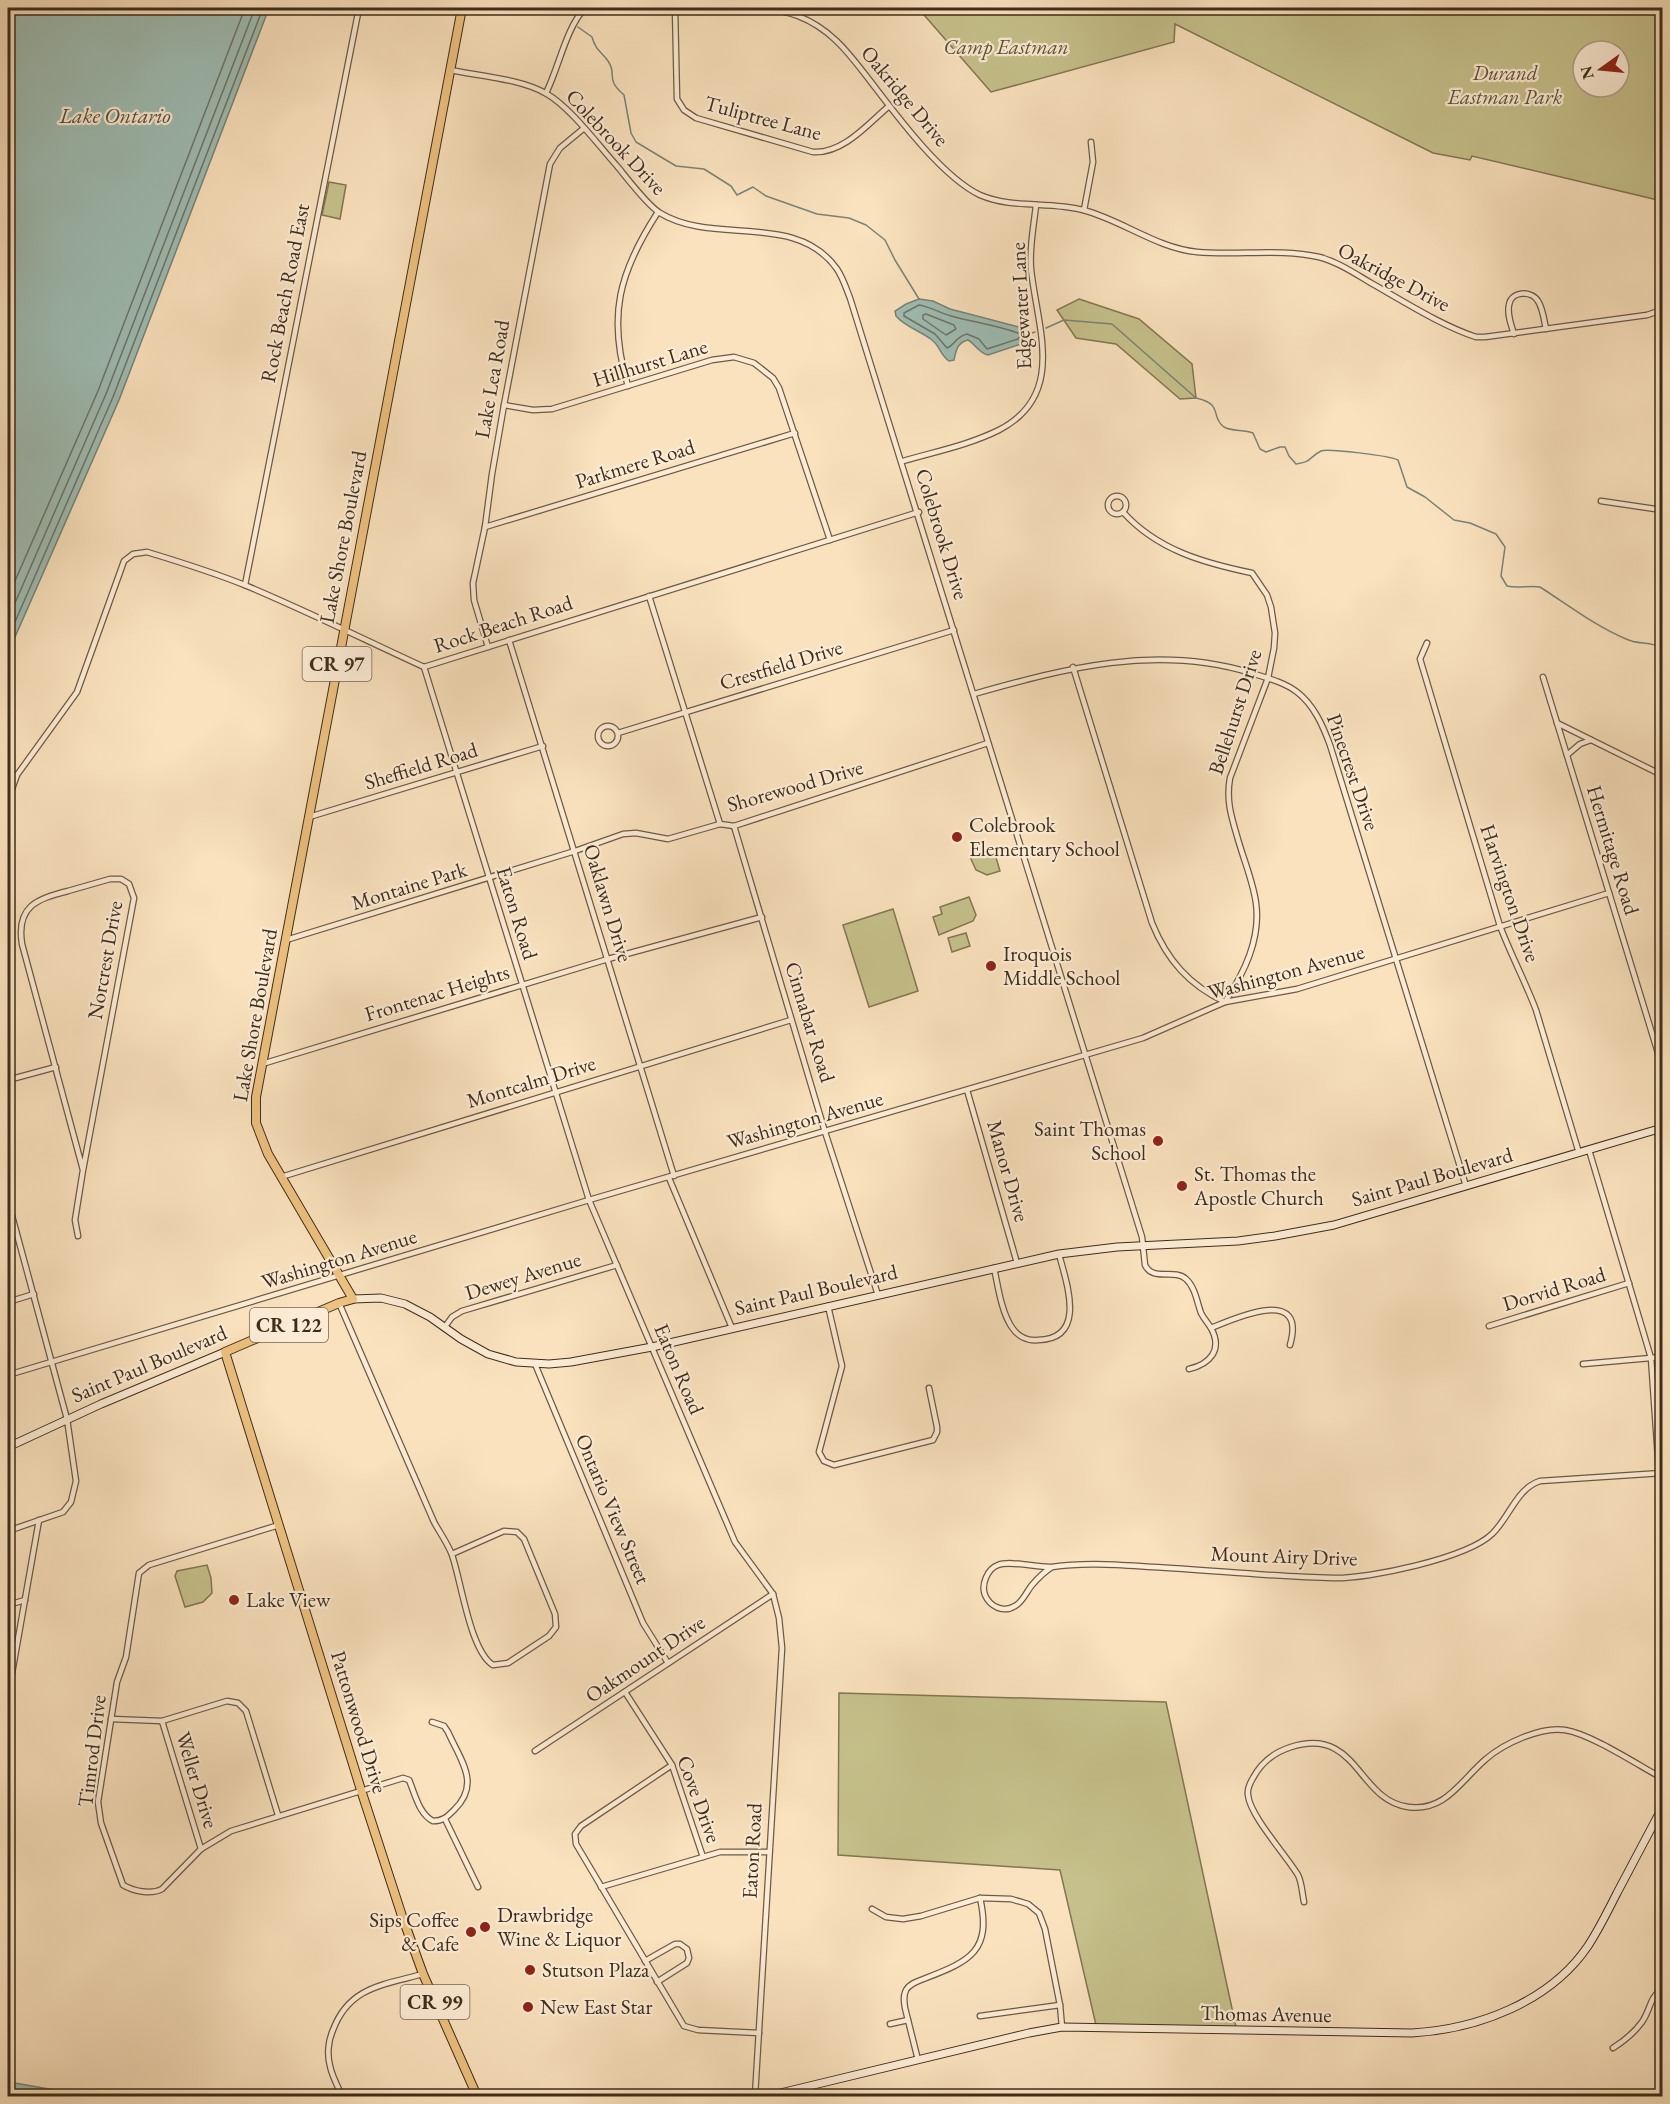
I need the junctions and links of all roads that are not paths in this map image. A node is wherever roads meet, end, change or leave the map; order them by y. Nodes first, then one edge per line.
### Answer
1 (359, 8) edge
2 (462, 8) edge
3 (585, 8) edge
4 (675, 8) edge
5 (700, 8) edge
6 (450, 70) junction
7 (546, 93) junction
8 (889, 106) junction
9 (583, 129) junction
10 (1092, 142) dead end
11 (1036, 205) junction
12 (1084, 210) junction
13 (658, 212) junction
14 (1662, 310) edge
15 (1546, 329) junction
16 (1514, 334) junction
17 (628, 386) junction
18 (504, 405) junction
19 (795, 433) junction
20 (903, 461) junction
21 (1601, 501) dead end
22 (1662, 510) edge
23 (919, 512) junction
24 (1123, 512) dead end
25 (485, 527) junction
26 (830, 540) junction
27 (245, 585) junction
28 (649, 596) junction
29 (344, 629) junction
30 (954, 630) junction
31 (509, 640) junction
32 (1428, 643) dead end
33 (488, 646) junction
34 (424, 667) junction
35 (1073, 667) junction
36 (1543, 677) dead end
37 (1268, 678) junction
38 (974, 694) junction
39 (685, 712) junction
40 (1557, 723) junction
41 (618, 733) junction
42 (1591, 740) junction
43 (988, 743) junction
44 (543, 746) junction
45 (1567, 755) junction
46 (457, 773) junction
47 (1662, 775) edge
48 (8, 800) edge
49 (309, 817) junction
50 (720, 824) junction
51 (734, 825) junction
52 (575, 851) junction
53 (489, 878) junction
54 (1609, 893) junction
55 (762, 918) junction
56 (1500, 926) junction
57 (286, 940) junction
58 (608, 959) junction
59 (1395, 959) junction
60 (522, 985) junction
61 (1225, 1002) junction
62 (791, 1020) junction
63 (1085, 1055) junction
64 (262, 1064) junction
65 (56, 1066) junction
66 (640, 1066) junction
67 (1662, 1066) edge
68 (8, 1080) edge
69 (967, 1090) junction
70 (555, 1091) junction
71 (1662, 1128) edge
72 (825, 1132) junction
73 (1589, 1150) junction
74 (1579, 1153) junction
75 (83, 1170) junction
76 (281, 1176) junction
77 (671, 1177) junction
78 (1466, 1186) junction
79 (589, 1200) junction
80 (8, 1201) edge
81 (14, 1225) junction
82 (8, 1227) edge
83 (78, 1236) dead end
84 (1143, 1246) junction
85 (1059, 1254) junction
86 (1017, 1263) junction
87 (616, 1265) junction
88 (994, 1268) junction
89 (341, 1275) junction
90 (1629, 1283) junction
91 (34, 1294) junction
92 (878, 1295) junction
93 (353, 1299) junction
94 (8, 1302) edge
95 (339, 1303) junction
96 (828, 1306) junction
97 (1489, 1326) dead end
98 (444, 1328) junction
99 (732, 1328) junction
100 (1211, 1328) junction
101 (1290, 1345) dead end
102 (652, 1347) junction
103 (225, 1352) junction
104 (1662, 1357) edge
105 (1652, 1358) junction
106 (53, 1362) junction
107 (1583, 1364) dead end
108 (535, 1365) junction
109 (1189, 1369) dead end
110 (8, 1376) edge
111 (928, 1388) dead end
112 (67, 1419) junction
113 (8, 1447) edge
114 (1661, 1473) edge
115 (39, 1520) junction
116 (280, 1525) junction
117 (8, 1531) edge
118 (452, 1554) junction
119 (1052, 1567) junction
120 (773, 1594) junction
121 (25, 1600) junction
122 (8, 1605) edge
123 (668, 1662) junction
124 (9, 1682) edge
125 (625, 1692) junction
126 (8, 1696) edge
127 (111, 1719) junction
128 (162, 1721) junction
129 (432, 1722) dead end
130 (535, 1751) dead end
131 (672, 1765) junction
132 (1662, 1778) edge
133 (361, 1790) junction
134 (1662, 1808) edge
135 (278, 1815) junction
136 (445, 1819) junction
137 (201, 1849) junction
138 (768, 1851) junction
139 (703, 1857) junction
140 (478, 1887) dead end
141 (601, 1887) junction
142 (980, 1898) junction
143 (1304, 1902) dead end
144 (872, 1909) dead end
145 (645, 1961) junction
146 (423, 1974) junction
147 (657, 1982) junction
148 (1662, 1989) edge
149 (1060, 2005) junction
150 (980, 2016) dead end
151 (908, 2020) junction
152 (890, 2024) dead end
153 (1062, 2027) junction
154 (759, 2033) junction
155 (1613, 2048) dead end
156 (918, 2060) junction
157 (798, 2089) junction
158 (342, 2097) edge
159 (477, 2097) edge
160 (755, 2097) edge
161 (768, 2097) edge
162 (802, 2097) edge

1 - 27 street, Rock Beach Road East
2 - 6 main road, Lake Shore Boulevard / CR 97
3 - 7 street
4 - 8 street, Tuliptree Lane
5 - 8 street, Oakridge Drive
6 - 7 street, Colebrook Drive
6 - 29 main road, Lake Shore Boulevard / CR 97
7 - 9 street, Colebrook Drive
8 - 11 street, Oakridge Drive
9 - 13 street, Colebrook Drive
9 - 18 street, Lake Lea Road
10 - 12 street
11 - 12 street, Oakridge Drive
11 - 20 street, Edgewater Lane
12 - 16 street, Oakridge Drive
13 - 17 street
13 - 20 street, Colebrook Drive
14 - 15 street, Oakridge Drive
15 - 16 street, Oakridge Drive
15 - 16 street
17 - 18 street, Hillhurst Lane
17 - 19 street, Hillhurst Lane
18 - 25 street, Lake Lea Road
19 - 25 street, Parkmere Road
19 - 26 street, Hillhurst Lane
20 - 23 street, Colebrook Drive
21 - 22 street
23 - 26 street, Rock Beach Road
23 - 30 street, Colebrook Drive
24 - 37 street, Bellehurst Drive
25 - 33 street, Lake Lea Road
26 - 28 street, Rock Beach Road
27 - 29 street, Rock Beach Road
27 - 48 street, Rock Beach Road
28 - 31 street, Rock Beach Road
28 - 39 street
29 - 34 street, Rock Beach Road
29 - 49 main road, Lake Shore Boulevard / CR 97
30 - 38 street, Colebrook Drive
30 - 39 street, Crestfield Drive
31 - 33 street, Rock Beach Road
31 - 44 street, Oaklawn Drive
32 - 56 street, Harvington Drive
33 - 34 street, Rock Beach Road
34 - 46 street, Eaton Road
35 - 37 street, Pinecrest Drive
35 - 38 street, Pinecrest Drive
35 - 61 street
36 - 40 street, Hermitage Road
37 - 59 street, Pinecrest Drive
37 - 61 street, Bellehurst Drive
38 - 43 street, Colebrook Drive
39 - 41 street, Crestfield Drive
39 - 50 street
40 - 42 street
40 - 45 street, Hermitage Road
41 - 41 street, Crestfield Drive
42 - 45 street
42 - 47 street
43 - 51 street, Shorewood Drive
43 - 63 street, Colebrook Drive
44 - 46 street, Sheffield Road
44 - 52 street, Oaklawn Drive
45 - 54 street, Hermitage Road
46 - 49 street, Sheffield Road
46 - 53 street, Eaton Road
49 - 57 main road, Lake Shore Boulevard / CR 97
50 - 51 street, Shorewood Drive
50 - 52 street, Shorewood Drive
51 - 55 street, Cinnabar Road
52 - 53 street, Montaine Park
52 - 58 street, Oaklawn Drive
53 - 57 street, Montaine Park
53 - 60 street, Eaton Road
54 - 56 street, Washington Avenue
54 - 67 street, Hermitage Road
55 - 58 street, Frontenac Heights
55 - 62 street, Cinnabar Road
56 - 59 street, Washington Avenue
56 - 74 street, Harvington Drive
57 - 64 main road, Lake Shore Boulevard / CR 97
58 - 60 street, Frontenac Heights
58 - 66 street, Oaklawn Drive
59 - 61 street, Washington Avenue
59 - 78 street, Pinecrest Drive
60 - 64 street, Frontenac Heights
60 - 70 street, Eaton Road
61 - 63 street, Washington Avenue
62 - 66 street, Montcalm Drive
62 - 72 street, Cinnabar Road
63 - 69 street, Washington Avenue
63 - 84 street, Colebrook Drive
64 - 76 main road, Lake Shore Boulevard / CR 97
65 - 68 street
65 - 75 street, Norcrest Drive
65 - 75 street, Norcrest Drive
66 - 70 street, Montcalm Drive
66 - 77 street, Oaklawn Drive
69 - 72 street, Washington Avenue
69 - 86 street, Manor Drive
70 - 76 street, Montcalm Drive
70 - 79 street, Eaton Road
71 - 73 street, Saint Paul Boulevard / CR 122
72 - 77 street, Washington Avenue
72 - 92 street, Cinnabar Road
73 - 74 street, Saint Paul Boulevard / CR 122
73 - 90 street
74 - 78 street, Saint Paul Boulevard / CR 122
75 - 83 street, Norcrest Drive
76 - 89 main road, Lake Shore Boulevard / CR 97
77 - 79 street, Washington Avenue
77 - 99 street, Oaklawn Drive
78 - 84 street, Saint Paul Boulevard / CR 122
79 - 87 street, Eaton Road
79 - 89 street, Washington Avenue
80 - 81 street
81 - 82 street
81 - 91 street
84 - 85 street, Saint Paul Boulevard / CR 122
84 - 100 street, Colebrook Drive
85 - 86 street, Saint Paul Boulevard / CR 122
85 - 88 street
86 - 88 street, Saint Paul Boulevard / CR 122
87 - 98 street, Dewey Avenue
87 - 102 street, Eaton Road
88 - 92 street, Saint Paul Boulevard / CR 122
89 - 93 main road, Lake Shore Boulevard / CR 97
89 - 106 street, Washington Avenue
90 - 97 street, Dorvid Road
90 - 105 street
91 - 94 street
91 - 106 street
92 - 96 street, Saint Paul Boulevard / CR 122
93 - 95 main road, Saint Paul Boulevard / CR 122
93 - 98 street, Saint Paul Boulevard / CR 122
95 - 103 main road, Saint Paul Boulevard / CR 122
95 - 118 street
96 - 99 street, Saint Paul Boulevard / CR 122
96 - 111 street
98 - 108 street, Saint Paul Boulevard / CR 122
99 - 102 street, Saint Paul Boulevard / CR 122
100 - 101 street
100 - 109 street
102 - 108 street, Saint Paul Boulevard / CR 122
102 - 120 street, Eaton Road
103 - 112 street, Saint Paul Boulevard / CR 122
103 - 116 main road, Pattonwood Drive / CR 99
104 - 105 street
105 - 107 street
105 - 114 street
106 - 110 street, Washington Avenue
106 - 112 street
108 - 123 street, Ontario View Street
112 - 113 street, Saint Paul Boulevard / CR 122
112 - 115 street
114 - 119 street, Mount Airy Drive
115 - 117 street
115 - 121 street
116 - 127 street, Timrod Drive
116 - 133 main road, Pattonwood Drive / CR 99
118 - 118 street
119 - 119 street, Mount Airy Drive
120 - 123 street, Oakmount Drive
120 - 138 street, Eaton Road
121 - 122 street
121 - 124 street
123 - 125 street, Oakmount Drive
124 - 126 street
125 - 130 street, Oakmount Drive
125 - 131 street, Cove Drive
127 - 128 street
127 - 137 street, Timrod Drive
128 - 135 street
128 - 137 street, Weller Drive
129 - 136 street
131 - 139 street, Cove Drive
131 - 141 street
132 - 143 street
133 - 135 street, Timrod Drive
133 - 136 street, Timrod Drive
133 - 146 main road, Pattonwood Drive / CR 99
134 - 153 street, Thomas Avenue
135 - 137 street, Timrod Drive
136 - 140 street
138 - 139 street
138 - 154 street, Eaton Road
139 - 141 street
141 - 145 street
142 - 144 street
142 - 149 street
142 - 151 street
145 - 147 street
145 - 147 street
146 - 158 street
146 - 159 main road, Pattonwood Drive / CR 99
147 - 154 street
148 - 155 street
149 - 150 street
149 - 153 street
151 - 152 street
151 - 156 street
153 - 156 street, Thomas Avenue
154 - 160 street, Eaton Road
156 - 157 street, Thomas Avenue
157 - 161 street, Thomas Avenue
157 - 162 street

